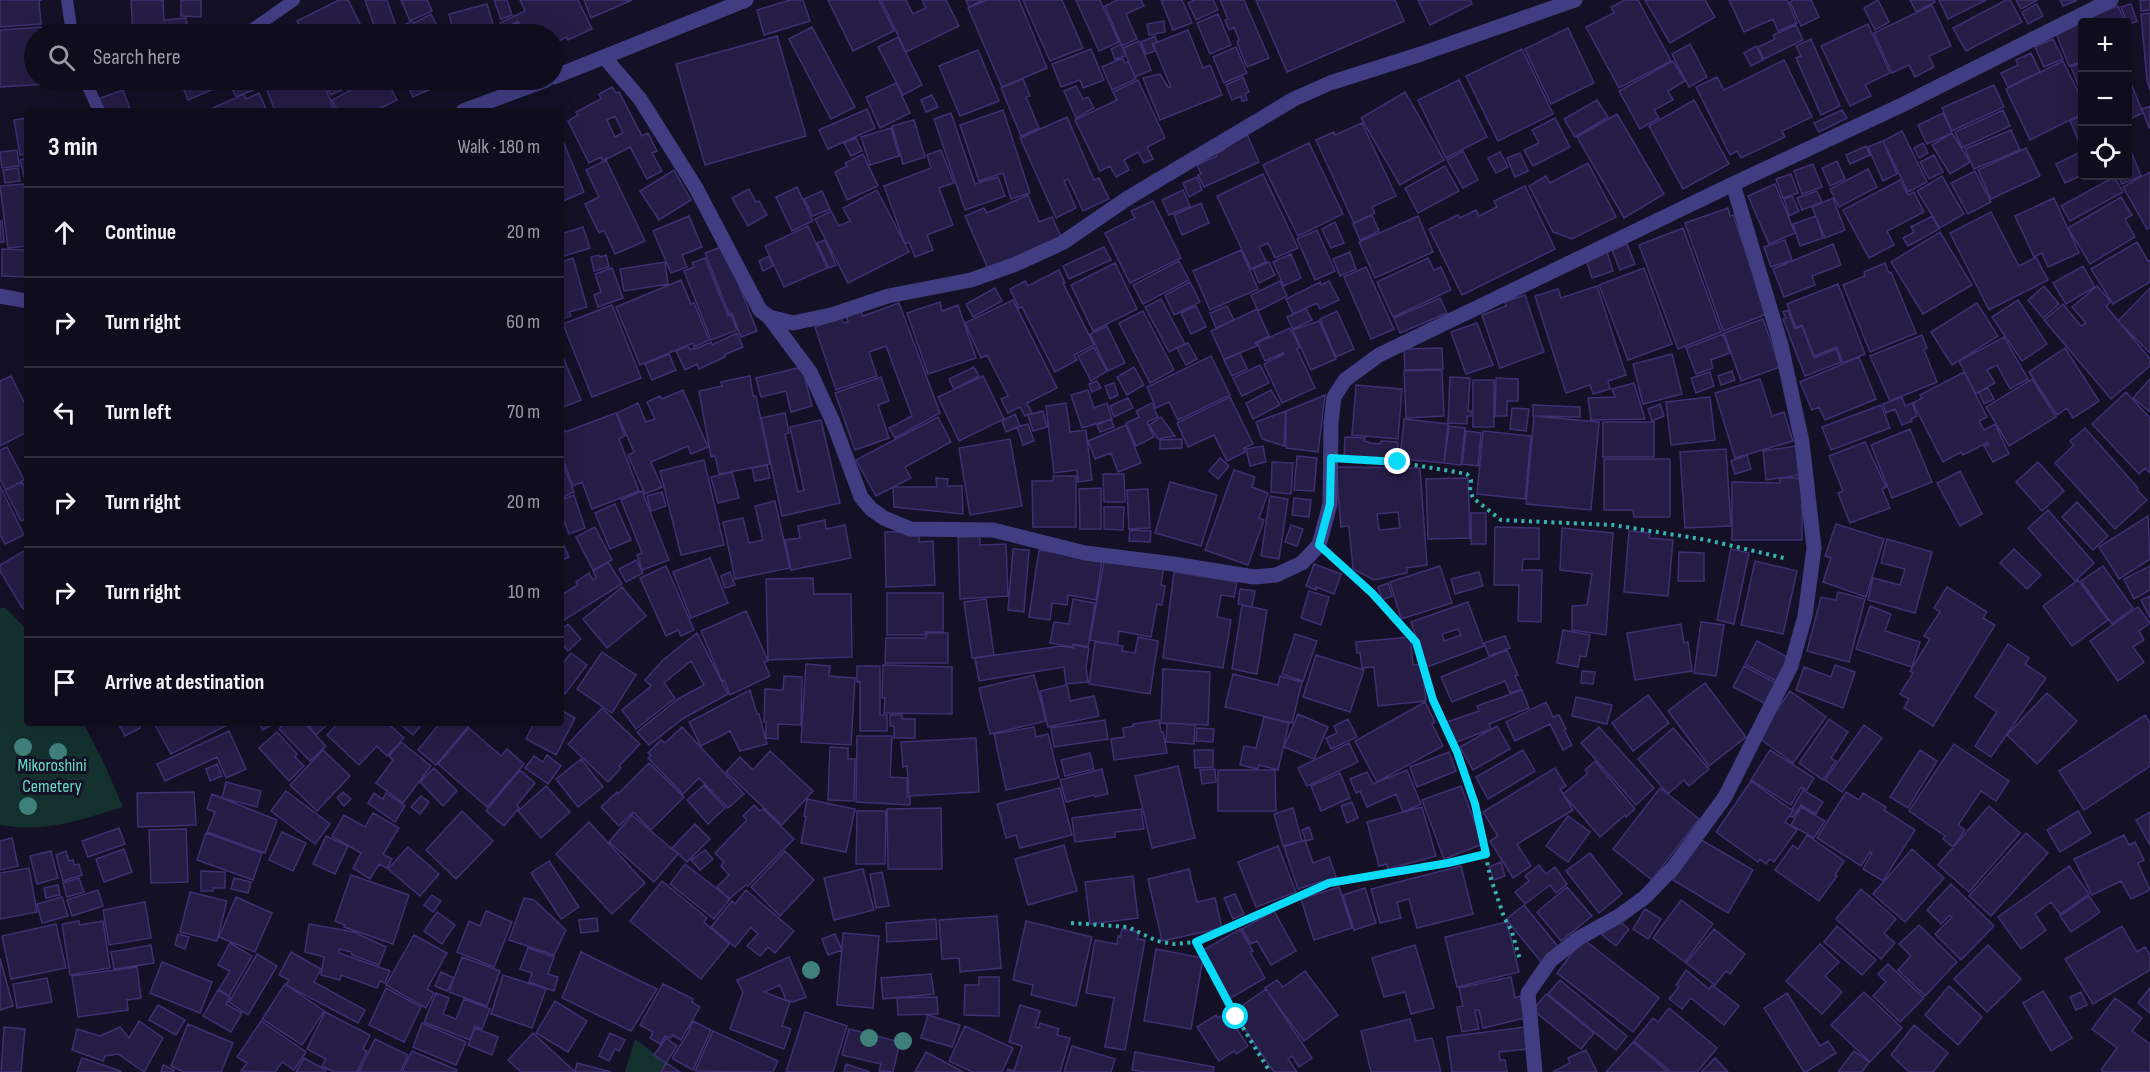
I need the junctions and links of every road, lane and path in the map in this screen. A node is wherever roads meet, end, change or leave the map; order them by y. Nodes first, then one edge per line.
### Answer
1 (67, 0) edge
2 (294, 0) edge
3 (746, 0) edge
4 (1575, 0) edge
5 (2111, 0) edge
6 (71, 24) edge
7 (260, 24) edge
8 (605, 58) junction
9 (564, 73) edge
10 (90, 90) edge
11 (519, 90) edge
12 (98, 108) edge
13 (471, 108) edge
14 (1733, 184) junction
15 (0, 296) edge
16 (24, 300) edge
17 (770, 317) junction
18 (1331, 458) junction
19 (1319, 545) junction
20 (1813, 564) junction
21 (1486, 854) junction
22 (1071, 923) dead end
23 (1196, 942) junction
24 (1528, 993) junction
25 (1270, 1072) edge
26 (1535, 1072) edge

1 - 6 lane
2 - 7 lane
3 - 8 street
4 - 17 street
5 - 14 street
8 - 9 street
8 - 17 street
10 - 12 lane
11 - 13 street
14 - 18 street
14 - 20 street
15 - 16 street
17 - 19 street
18 - 19 street
18 - 20 path
19 - 21 path
20 - 24 street
21 - 23 path
21 - 24 path
22 - 23 path
23 - 25 path
24 - 26 street

